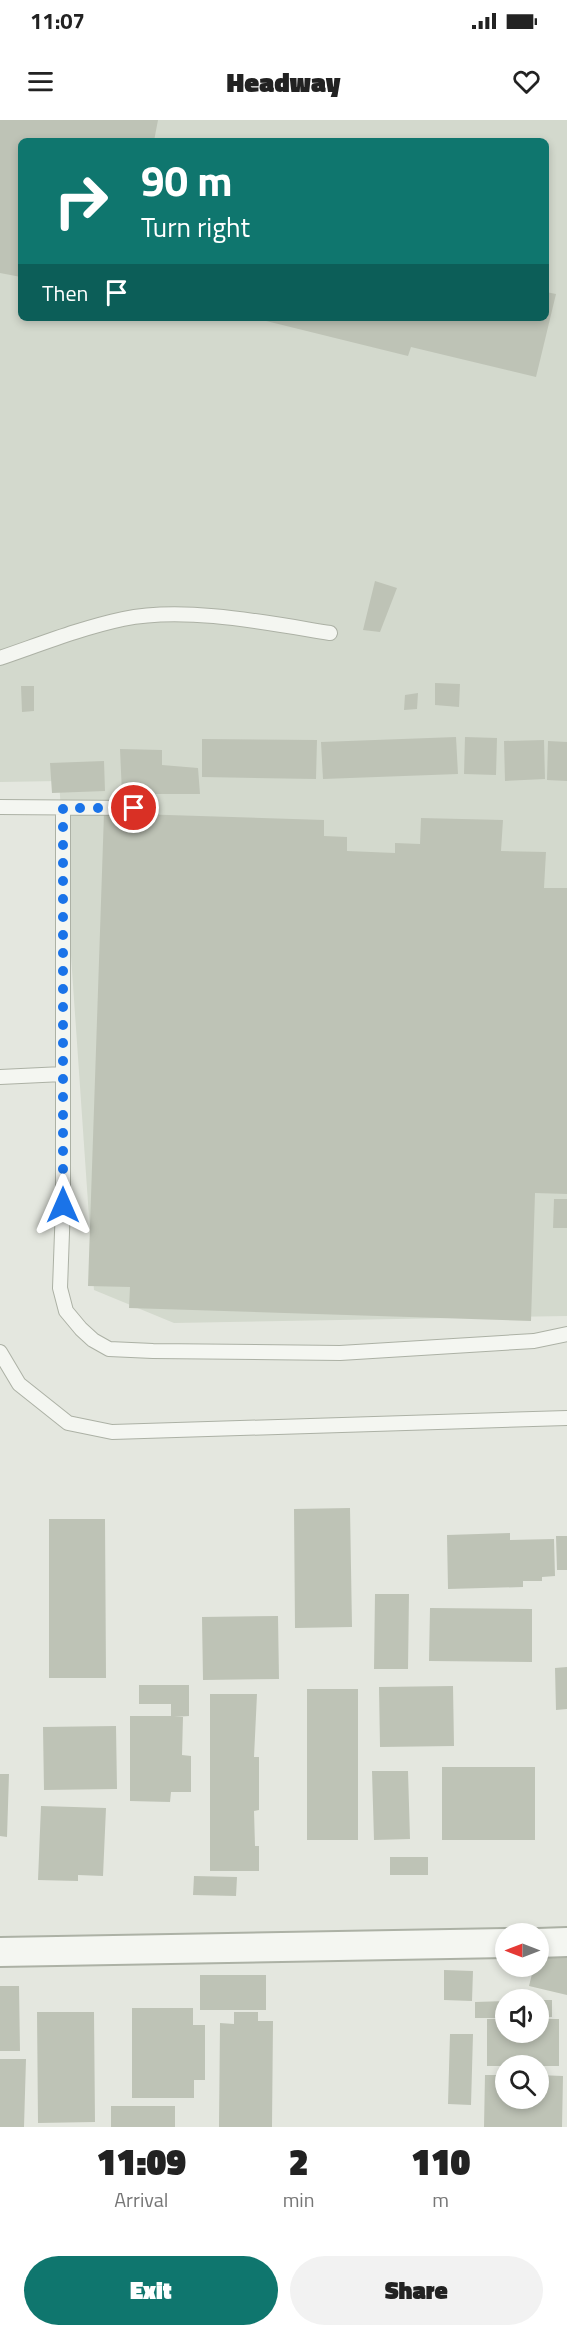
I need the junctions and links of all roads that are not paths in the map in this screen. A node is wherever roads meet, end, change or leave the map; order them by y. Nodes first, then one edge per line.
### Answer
1 (330, 633) dead end
2 (0, 658) edge
3 (0, 807) edge
4 (63, 808) junction
5 (134, 808) dead end
6 (63, 1074) junction
7 (0, 1077) edge
8 (567, 1334) edge
9 (0, 1352) edge
10 (567, 1418) edge
11 (567, 1942) edge
12 (495, 1943) edge
13 (549, 1943) edge
14 (0, 1952) edge

1 - 2 lane
3 - 4 lane
4 - 5 lane
4 - 6 lane
6 - 7 lane
6 - 8 lane
9 - 10 lane
11 - 13 street
12 - 14 street

